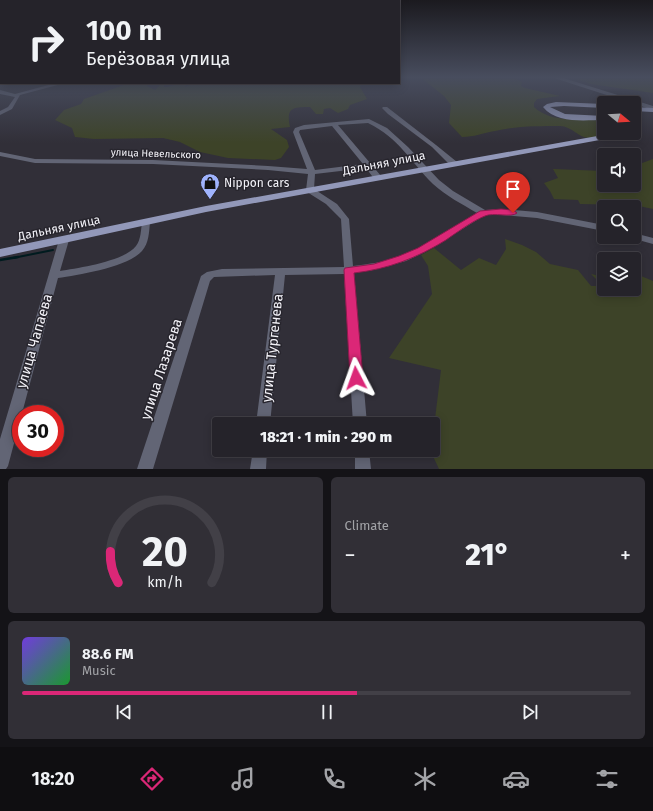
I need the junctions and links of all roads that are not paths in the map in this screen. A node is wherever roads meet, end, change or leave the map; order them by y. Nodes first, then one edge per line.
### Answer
1 (16, 99) edge
2 (622, 99) edge
3 (597, 106) edge
4 (385, 108) dead end
5 (641, 109) edge
6 (653, 109) edge
7 (0, 113) edge
8 (597, 118) edge
9 (334, 124) junction
10 (597, 138) edge
11 (0, 154) edge
12 (454, 164) junction
13 (367, 166) junction
14 (425, 169) junction
15 (312, 172) junction
16 (378, 178) junction
17 (310, 190) junction
18 (483, 213) junction
19 (146, 222) junction
20 (597, 227) edge
21 (641, 238) edge
22 (64, 240) junction
23 (653, 241) edge
24 (0, 253) edge
25 (349, 270) junction
26 (280, 272) junction
27 (53, 276) junction
28 (264, 417) edge
29 (360, 417) edge
30 (259, 457) edge
31 (362, 457) edge
32 (0, 466) edge
33 (145, 469) edge
34 (258, 469) edge
35 (363, 469) edge

1 - 7 street
2 - 6 street
3 - 8 main road
4 - 12 street
5 - 6 main road
9 - 13 street
9 - 14 street
9 - 15 street
10 - 12 main road, Дальняя улица
11 - 15 street, улица Невельского
12 - 14 main road, Дальняя улица
13 - 15 street, улица Невельского
13 - 16 street
14 - 16 main road, Дальняя улица
14 - 18 street
15 - 17 street
16 - 17 main road, Дальняя улица
17 - 19 main road, Дальняя улица
17 - 25 street
18 - 20 street
18 - 25 street
19 - 22 main road, Дальняя улица
19 - 27 street
21 - 23 street
22 - 24 main road, Дальняя улица
22 - 27 street, улица Чапаева
25 - 26 street
25 - 29 street
26 - 28 street, улица Тургенева
26 - 33 street, улица Лазарева
27 - 32 street, улица Чапаева
30 - 34 street
31 - 35 street

